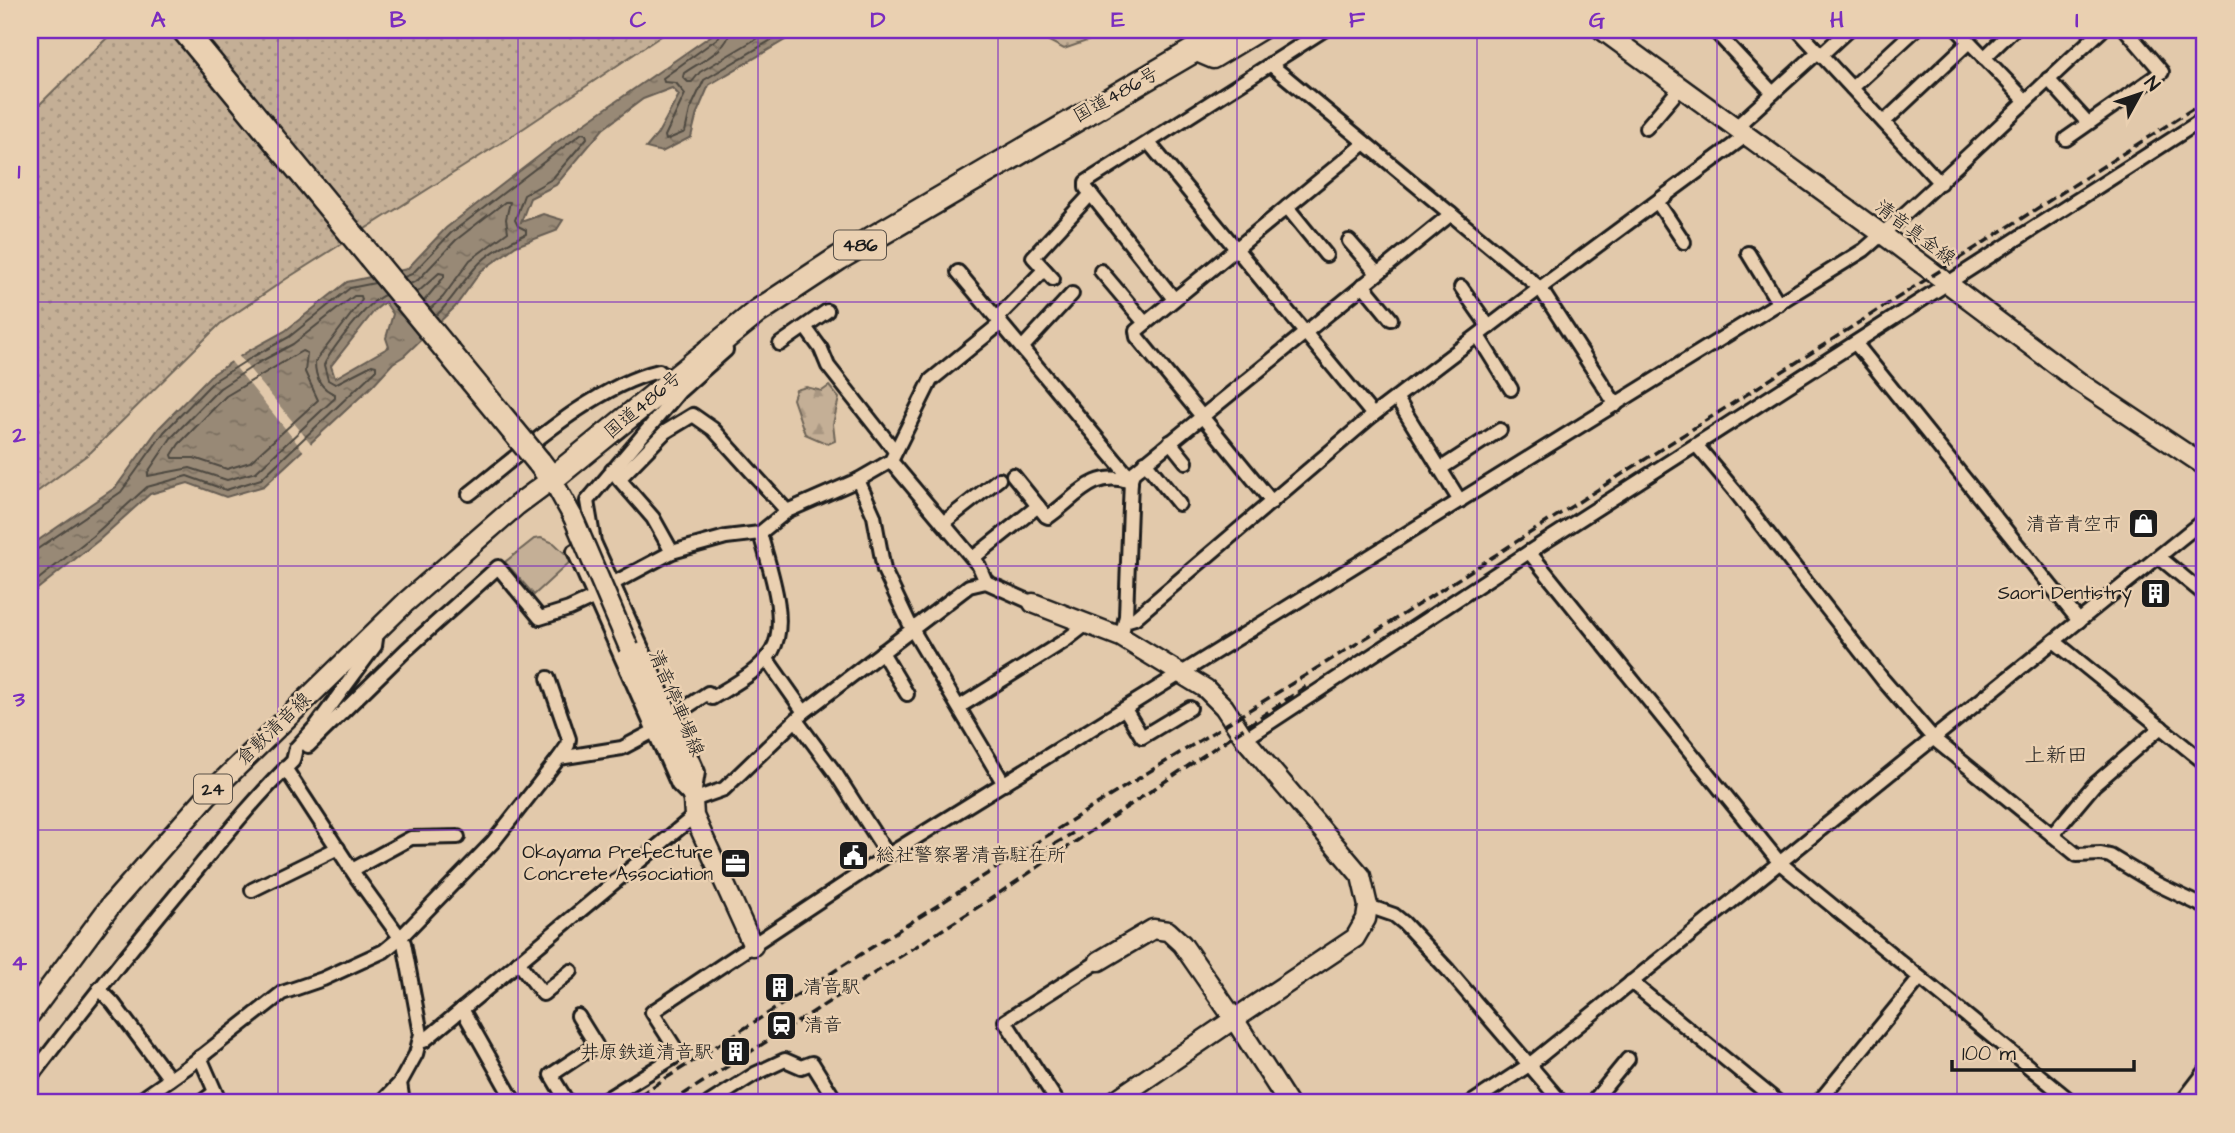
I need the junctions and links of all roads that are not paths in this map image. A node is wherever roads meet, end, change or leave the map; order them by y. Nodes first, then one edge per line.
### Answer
1 (184, 30) edge
2 (1229, 30) edge
3 (1261, 30) edge
4 (1324, 30) edge
5 (1602, 30) edge
6 (1714, 30) edge
7 (1798, 30) edge
8 (1848, 30) edge
9 (1915, 30) edge
10 (1958, 30) edge
11 (2013, 30) edge
12 (2102, 30) edge
13 (2126, 30) edge
14 (1969, 42) junction
15 (1194, 51) junction
16 (1820, 53) junction
17 (1984, 58) junction
18 (1270, 64) junction
19 (2048, 79) junction
20 (1681, 87) junction
21 (1852, 88) junction
22 (1773, 93) junction
23 (2025, 100) junction
24 (2205, 118) edge
25 (1884, 122) junction
26 (2088, 123) junction
27 (1646, 128) dead end
28 (1742, 131) junction
29 (2066, 139) dead end
30 (1149, 143) junction
31 (1365, 143) junction
32 (1940, 183) junction
33 (1091, 194) junction
34 (1658, 203) junction
35 (1287, 207) junction
36 (1451, 214) junction
37 (1882, 234) junction
38 (1349, 241) dead end
39 (1684, 242) dead end
40 (1237, 248) junction
41 (1748, 253) dead end
42 (1326, 255) dead end
43 (1101, 271) dead end
44 (958, 272) dead end
45 (1377, 274) junction
46 (1948, 284) junction
47 (1363, 285) junction
48 (1461, 287) dead end
49 (1539, 288) junction
50 (1072, 295) dead end
51 (1174, 299) junction
52 (1779, 304) junction
53 (827, 311) dead end
54 (757, 312) junction
55 (1391, 319) dead end
56 (999, 320) junction
57 (1145, 323) junction
58 (805, 327) junction
59 (1489, 327) junction
60 (1305, 332) junction
61 (1478, 336) junction
62 (780, 344) dead end
63 (1856, 344) junction
64 (1021, 348) junction
65 (671, 381) junction
66 (1511, 389) dead end
67 (1397, 399) junction
68 (1616, 405) junction
69 (1373, 415) junction
70 (1202, 416) junction
71 (1500, 430) dead end
72 (1170, 442) junction
73 (1697, 446) junction
74 (893, 456) junction
75 (1186, 462) dead end
76 (1145, 463) junction
77 (2205, 466) edge
78 (1440, 469) junction
79 (546, 470) junction
80 (615, 474) junction
81 (1013, 475) dead end
82 (999, 479) dead end
83 (858, 480) junction
84 (1131, 481) junction
85 (470, 494) dead end
86 (1460, 501) junction
87 (1272, 502) junction
88 (1180, 504) dead end
89 (1038, 506) junction
90 (787, 511) junction
91 (2205, 519) edge
92 (943, 523) junction
93 (760, 533) junction
94 (594, 542) junction
95 (672, 552) junction
96 (1529, 552) junction
97 (2159, 557) junction
98 (973, 558) junction
99 (986, 582) junction
100 (612, 584) junction
101 (2205, 595) edge
102 (595, 597) junction
103 (1033, 603) joint
104 (2079, 621) junction
105 (1088, 623) junction
106 (912, 629) junction
107 (1123, 629) junction
108 (377, 630) junction
109 (2054, 642) junction
110 (882, 652) junction
111 (766, 658) junction
112 (1183, 674) junction
113 (548, 678) dead end
114 (907, 694) dead end
115 (959, 707) junction
116 (1190, 708) dead end
117 (1125, 709) junction
118 (673, 716) junction
119 (800, 716) junction
120 (2161, 727) junction
121 (654, 731) junction
122 (1245, 739) junction
123 (1934, 739) junction
124 (559, 758) junction
125 (2205, 763) edge
126 (289, 765) junction
127 (1004, 784) junction
128 (693, 808) junction
129 (2052, 835) junction
130 (458, 837) dead end
131 (338, 848) junction
132 (888, 855) junction
133 (1780, 863) junction
134 (352, 870) junction
135 (252, 890) dead end
136 (1368, 906) junction
137 (2205, 907) edge
138 (401, 937) junction
139 (753, 946) junction
140 (1099, 961) joint
141 (519, 962) junction
142 (571, 971) dead end
143 (1920, 978) junction
144 (1631, 982) junction
145 (99, 989) junction
146 (462, 1009) junction
147 (30, 1014) edge
148 (578, 1016) dead end
149 (1234, 1019) junction
150 (420, 1041) junction
151 (200, 1057) junction
152 (1628, 1059) dead end
153 (1529, 1065) junction
154 (2205, 1072) edge
155 (30, 1079) edge
156 (170, 1079) junction
157 (400, 1083) junction
158 (218, 1098) edge
159 (136, 1103) edge
160 (200, 1103) edge
161 (381, 1103) edge
162 (403, 1103) edge
163 (515, 1103) edge
164 (568, 1103) edge
165 (600, 1103) edge
166 (709, 1103) edge
167 (837, 1103) edge
168 (1058, 1103) edge
169 (1111, 1103) edge
170 (1288, 1103) edge
171 (1471, 1103) edge
172 (1562, 1103) edge
173 (1591, 1103) edge
174 (1779, 1103) edge
175 (1818, 1103) edge
176 (2073, 1103) edge
177 (2180, 1103) edge

1 - 79 highway, bridge
2 - 15 highway, 国道486号 / 486
3 - 15 main road
4 - 18 street
5 - 20 main road, 清音真金線
6 - 22 street
7 - 16 street
8 - 16 street
9 - 21 street
10 - 14 street
11 - 17 street
12 - 19 street
13 - 26 street
14 - 17 street
14 - 25 street
15 - 54 highway, 国道486号 / 486
16 - 21 street
16 - 22 street
17 - 23 street
18 - 30 street
18 - 31 street
19 - 23 street
19 - 26 street
20 - 27 street
20 - 28 main road, 清音真金線
21 - 25 street
22 - 28 street
23 - 32 street
24 - 46 street
25 - 32 street
26 - 29 street
28 - 34 street
28 - 37 main road, 清音真金線
30 - 33 street
30 - 40 street
31 - 35 street
31 - 36 street
32 - 37 street
33 - 51 street
33 - 56 street
34 - 39 street
34 - 49 street
35 - 40 street
35 - 42 street
36 - 45 street
36 - 49 street
37 - 46 main road, 清音真金線
37 - 52 street
38 - 45 street
40 - 51 street
40 - 60 street
41 - 52 street
43 - 57 street
44 - 56 street
45 - 47 street
46 - 63 street
46 - 77 main road, 清音真金線
47 - 55 street
47 - 60 street
48 - 59 street
49 - 59 street
49 - 68 street
50 - 64 street
51 - 57 street
52 - 68 street
53 - 58 street
54 - 65 highway, 国道486号 / 486
54 - 80 street
56 - 64 street
56 - 74 street
57 - 70 street
58 - 62 street
58 - 74 street
59 - 61 street
60 - 69 street
60 - 70 street
61 - 66 street
61 - 67 street
63 - 73 street
63 - 104 street
64 - 84 street
65 - 79 highway, 国道486号 / 486
65 - 85 street
67 - 69 street
67 - 78 street
68 - 86 street
69 - 87 street
70 - 72 street
70 - 87 street
71 - 78 street
72 - 75 street
72 - 76 street
73 - 96 street
73 - 123 street
74 - 83 street
74 - 92 street
76 - 84 street
76 - 88 street
78 - 86 street
79 - 108 main road, 倉敷清音線 / 24
79 - 128 main road, 清音停車場線, bridge
80 - 90 street
80 - 94 street
80 - 95 street
81 - 89 street
82 - 92 street
83 - 90 street
83 - 106 street
84 - 89 street
84 - 107 street
86 - 112 street
87 - 107 street
89 - 98 street
90 - 93 street
91 - 97 street
92 - 98 street
93 - 95 street
93 - 111 street
94 - 100 street
94 - 102 street
95 - 100 street
96 - 122 street
96 - 133 street
97 - 101 street
97 - 104 street
98 - 99 street
99 - 103 street
99 - 106 street
100 - 118 street
102 - 121 street
102 - 126 street
103 - 105 main road
104 - 109 street
105 - 107 main road
105 - 115 street
106 - 110 street
106 - 115 street
107 - 112 main road
108 - 126 street
108 - 147 main road, 倉敷清音線 / 24
109 - 120 street
109 - 123 street
110 - 114 street
110 - 119 street
111 - 118 street
111 - 119 street
112 - 117 street
112 - 122 main road
113 - 124 street
115 - 127 street
116 - 117 street
117 - 127 street
118 - 128 street
119 - 128 street
119 - 132 street
120 - 125 street
120 - 129 street
121 - 124 street
121 - 128 street
122 - 136 main road
123 - 129 street
123 - 133 street
124 - 138 street
126 - 131 street
126 - 145 street
127 - 132 street
128 - 139 main road, 清音停車場線
128 - 141 street
129 - 137 street
130 - 134 street
131 - 134 street
131 - 135 street
132 - 139 street
133 - 143 street
133 - 144 street
134 - 138 street
136 - 149 main road
136 - 153 street
138 - 150 street
138 - 151 street
139 - 165 street
140 - 149 main road
140 - 168 street
141 - 142 street
141 - 146 street
143 - 175 street
143 - 176 street
144 - 153 street
144 - 174 street
145 - 155 street
145 - 156 street
146 - 150 street
146 - 163 street
148 - 164 street
149 - 169 main road
149 - 170 main road
150 - 157 street
151 - 156 street
151 - 158 street
152 - 173 street
153 - 171 street
153 - 172 street
154 - 177 street
156 - 159 street
157 - 161 street
157 - 162 street
158 - 160 street
166 - 167 street

